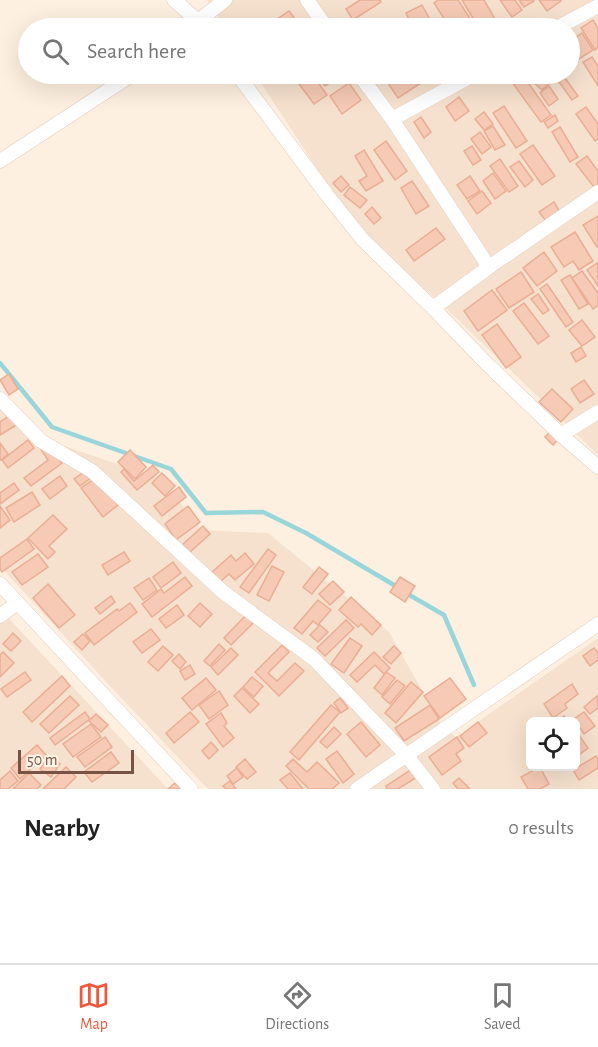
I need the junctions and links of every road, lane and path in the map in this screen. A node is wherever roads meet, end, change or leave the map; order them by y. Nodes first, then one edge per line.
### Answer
1 (174, 0) edge
2 (225, 0) edge
3 (307, 0) edge
4 (598, 6) edge
5 (191, 18) edge
6 (206, 18) edge
7 (320, 18) edge
8 (576, 18) edge
9 (118, 84) edge
10 (244, 84) edge
11 (366, 84) edge
12 (457, 84) edge
13 (392, 119) junction
14 (0, 161) edge
15 (598, 192) edge
16 (489, 267) junction
17 (433, 308) junction
18 (0, 399) edge
19 (598, 412) edge
20 (561, 435) junction
21 (598, 467) edge
22 (0, 584) edge
23 (17, 603) junction
24 (0, 616) edge
25 (598, 624) edge
26 (407, 756) junction
27 (191, 789) edge
28 (357, 789) edge
29 (433, 789) edge

1 - 5 street
2 - 6 street
3 - 7 street
4 - 8 street
9 - 14 street
10 - 17 street
11 - 13 street
12 - 13 street
13 - 16 street
15 - 16 street
16 - 17 street
17 - 20 street
18 - 26 street
19 - 20 street
20 - 21 street
22 - 23 street
23 - 24 street
23 - 27 street
25 - 26 street
26 - 28 street
26 - 29 street

